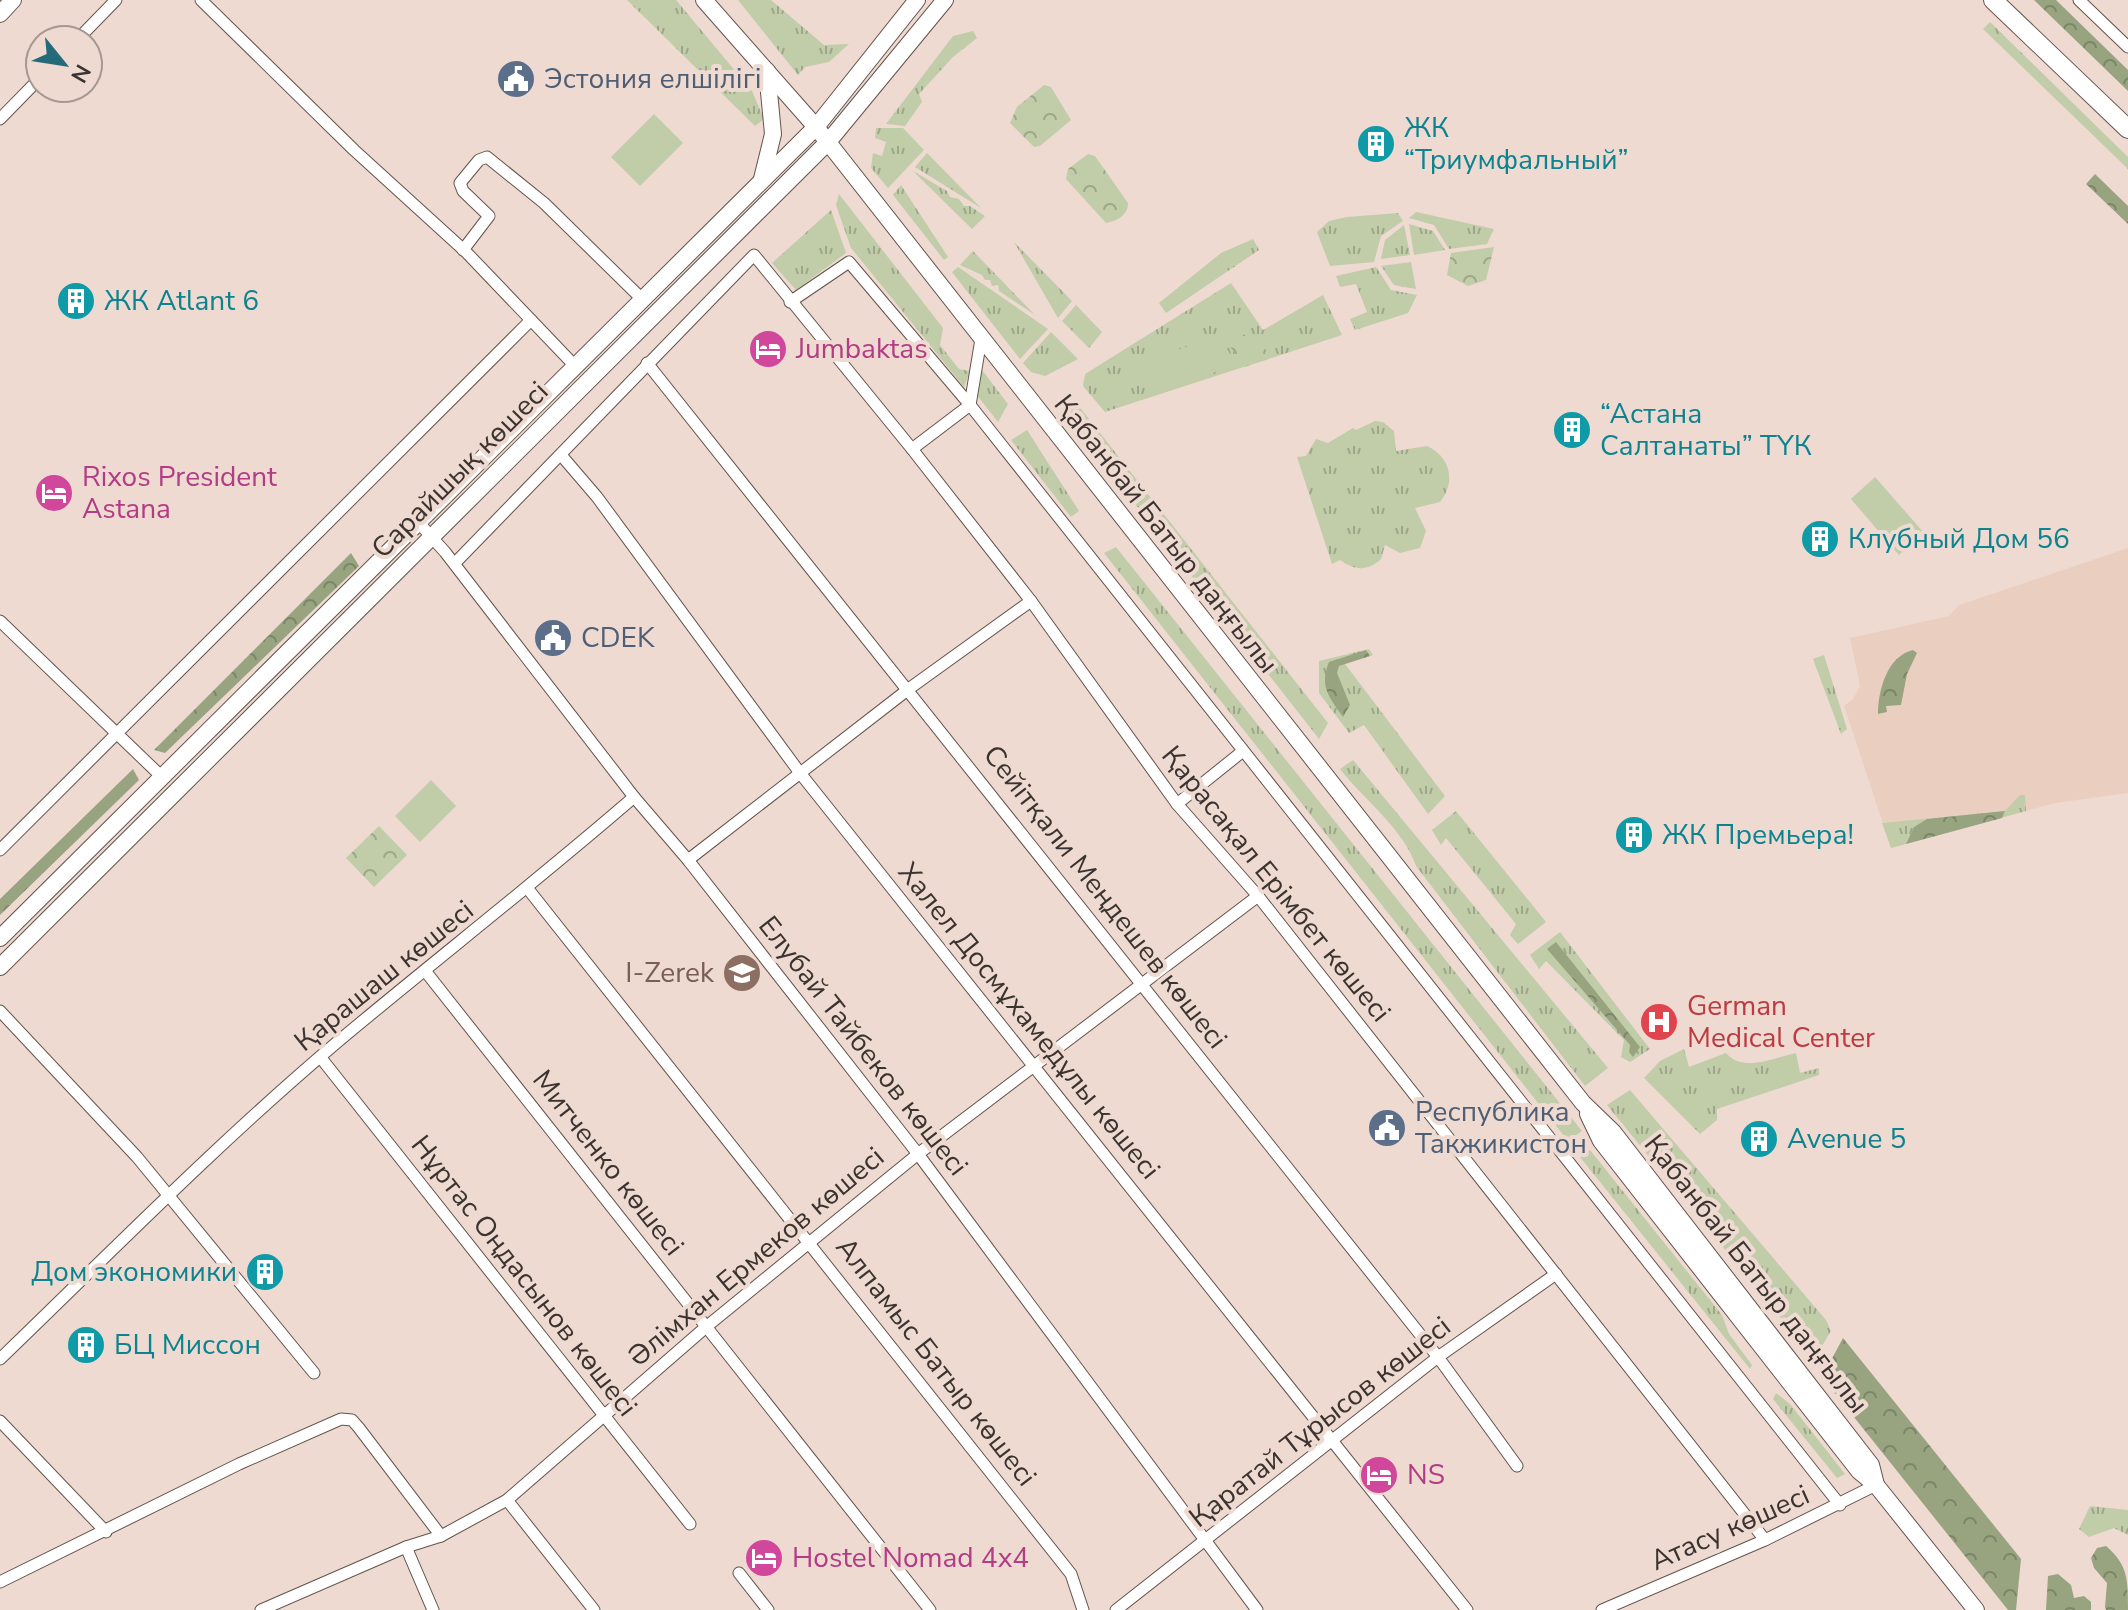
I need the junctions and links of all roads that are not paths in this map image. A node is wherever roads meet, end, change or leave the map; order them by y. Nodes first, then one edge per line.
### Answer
1 (13, 0) edge
2 (116, 0) edge
3 (201, 0) edge
4 (704, 0) edge
5 (917, 0) edge
6 (945, 0) edge
7 (1993, 0) edge
8 (2079, 0) edge
9 (0, 14) edge
10 (93, 24) edge
11 (2128, 47) edge
12 (767, 71) junction
13 (24, 94) edge
14 (0, 119) edge
15 (816, 127) junction
16 (2128, 129) edge
17 (828, 142) junction
18 (762, 180) junction
19 (463, 250) junction
20 (642, 299) junction
21 (790, 302) junction
22 (531, 320) junction
23 (981, 339) junction
24 (647, 363) junction
25 (575, 366) junction
26 (970, 405) junction
27 (912, 449) junction
28 (561, 455) junction
29 (419, 523) junction
30 (432, 535) junction
31 (455, 563) junction
32 (1031, 601) junction
33 (0, 621) edge
34 (910, 688) junction
35 (117, 734) junction
36 (1243, 751) junction
37 (800, 773) junction
38 (162, 777) junction
39 (634, 797) junction
40 (1177, 804) junction
41 (94, 844) junction
42 (0, 850) edge
43 (688, 860) junction
44 (528, 889) junction
45 (1258, 896) junction
46 (0, 938) edge
47 (0, 946) edge
48 (0, 967) edge
49 (426, 972) junction
50 (1143, 984) junction
51 (0, 1011) edge
52 (321, 1058) junction
53 (1034, 1064) junction
54 (918, 1154) junction
55 (169, 1197) junction
56 (812, 1244) junction
57 (1556, 1274) junction
58 (706, 1327) junction
59 (1438, 1357) junction
60 (0, 1359) edge
61 (314, 1373) dead end
62 (603, 1415) junction
63 (0, 1421) edge
64 (1332, 1440) junction
65 (1517, 1466) dead end
66 (1876, 1485) junction
67 (507, 1500) junction
68 (1840, 1505) junction
69 (690, 1524) dead end
70 (106, 1532) junction
71 (441, 1536) junction
72 (1208, 1540) junction
73 (1765, 1540) junction
74 (406, 1547) junction
75 (739, 1573) dead end
76 (0, 1582) edge
77 (262, 1610) edge
78 (433, 1610) edge
79 (594, 1610) edge
80 (768, 1610) edge
81 (930, 1610) edge
82 (1083, 1610) edge
83 (1116, 1610) edge
84 (1257, 1610) edge
85 (1467, 1610) edge
86 (1602, 1610) edge
87 (1976, 1610) edge

1 - 9 main road
2 - 10 street
3 - 19 street
4 - 12 main road, Қабанбай Батыр даңғылы
5 - 15 main road, Сарайшық көшесі
6 - 17 main road, Сарайшық көшесі
7 - 16 main road
8 - 11 street
12 - 15 main road, Қабанбай Батыр даңғылы
12 - 18 main road
13 - 14 street
15 - 17 main road, Қабанбай Батыр даңғылы
15 - 18 main road, Сарайшық көшесі
17 - 23 main road, Қабанбай Батыр даңғылы
17 - 30 main road, Сарайшық көшесі
18 - 20 main road, Сарайшық көшесі
19 - 20 street
19 - 22 street
20 - 25 main road, Сарайшық көшесі
21 - 24 street, Қарасақал Ерімбет көшесі
21 - 26 street
21 - 27 street, Қарасақал Ерімбет көшесі
22 - 25 street
22 - 35 street
23 - 26 street
23 - 66 main road, Қабанбай Батыр даңғылы
24 - 28 street
24 - 34 street, Сейітқали Меңдешев көшесі
25 - 29 main road, Сарайшық көшесі
26 - 27 street
26 - 36 street
27 - 32 street, Қарасақал Ерімбет көшесі
28 - 31 street
28 - 37 street, Халел Досмұхамедұлы көшесі
29 - 30 street, Елубай Тайбеков көшесі
29 - 38 main road, Сарайшық көшесі
30 - 31 street, Елубай Тайбеков көшесі
30 - 48 main road, Сарайшық көшесі
31 - 39 street, Елубай Тайбеков көшесі
32 - 34 street
32 - 40 street, Қарасақал Ерімбет көшесі
33 - 35 street
34 - 37 street
34 - 50 street, Сейітқали Меңдешев көшесі
35 - 38 street
35 - 42 street
36 - 40 street
36 - 68 street
37 - 43 street
37 - 53 street, Халел Досмұхамедұлы көшесі
38 - 41 main road, Сарайшық көшесі
39 - 43 street, Елубай Тайбеков көшесі
39 - 44 street, Қарашаш көшесі
40 - 45 street, Қарасақал Ерімбет көшесі
41 - 46 main road, Сарайшық көшесі
41 - 47 main road
43 - 54 street, Елубай Тайбеков көшесі
44 - 49 street, Қарашаш көшесі
44 - 56 street, Алпамыс Батыр көшесі
45 - 50 street, Әлімхан Ермеков көшесі
45 - 57 street, Қарасақал Ерімбет көшесі
49 - 52 street, Қарашаш көшесі
49 - 58 street, Митченко көшесі
50 - 53 street, Әлімхан Ермеков көшесі
50 - 59 street, Сейітқали Меңдешев көшесі
51 - 55 street
52 - 55 street, Қарашаш көшесі
52 - 62 street, Нұртас Оңдасынов көшесі
53 - 54 street, Әлімхан Ермеков көшесі
53 - 64 street, Халел Досмұхамедұлы көшесі
54 - 56 street, Әлімхан Ермеков көшесі
54 - 72 street, Елубай Тайбеков көшесі
55 - 60 street, Қарашаш көшесі
55 - 61 street
56 - 58 street, Әлімхан Ермеков көшесі
56 - 82 street, Алпамыс Батыр көшесі
57 - 59 street, Қаратай Тұрысов көшесі
57 - 73 street, Қарасақал Ерімбет көшесі
58 - 62 street, Әлімхан Ермеков көшесі
58 - 81 street, Митченко көшесі
59 - 64 street, Қаратай Тұрысов көшесі
59 - 65 street, Сейітқали Меңдешев көшесі
62 - 67 street, Әлімхан Ермеков көшесі
62 - 69 street, Нұртас Оңдасынов көшесі
63 - 70 street
64 - 72 street, Қаратай Тұрысов көшесі
64 - 85 street, Халел Досмұхамедұлы көшесі
66 - 68 street, Атасу көшесі
66 - 87 main road, Қабанбай Батыр даңғылы
67 - 71 street, Әлімхан Ермеков көшесі
67 - 79 street
68 - 73 street, Атасу көшесі
70 - 71 street
70 - 76 street
71 - 74 street, Әлімхан Ермеков көшесі
72 - 83 street, Қаратай Тұрысов көшесі
72 - 84 street, Елубай Тайбеков көшесі
73 - 86 street, Атасу көшесі
74 - 77 street, Әлімхан Ермеков көшесі
74 - 78 street
75 - 80 street

